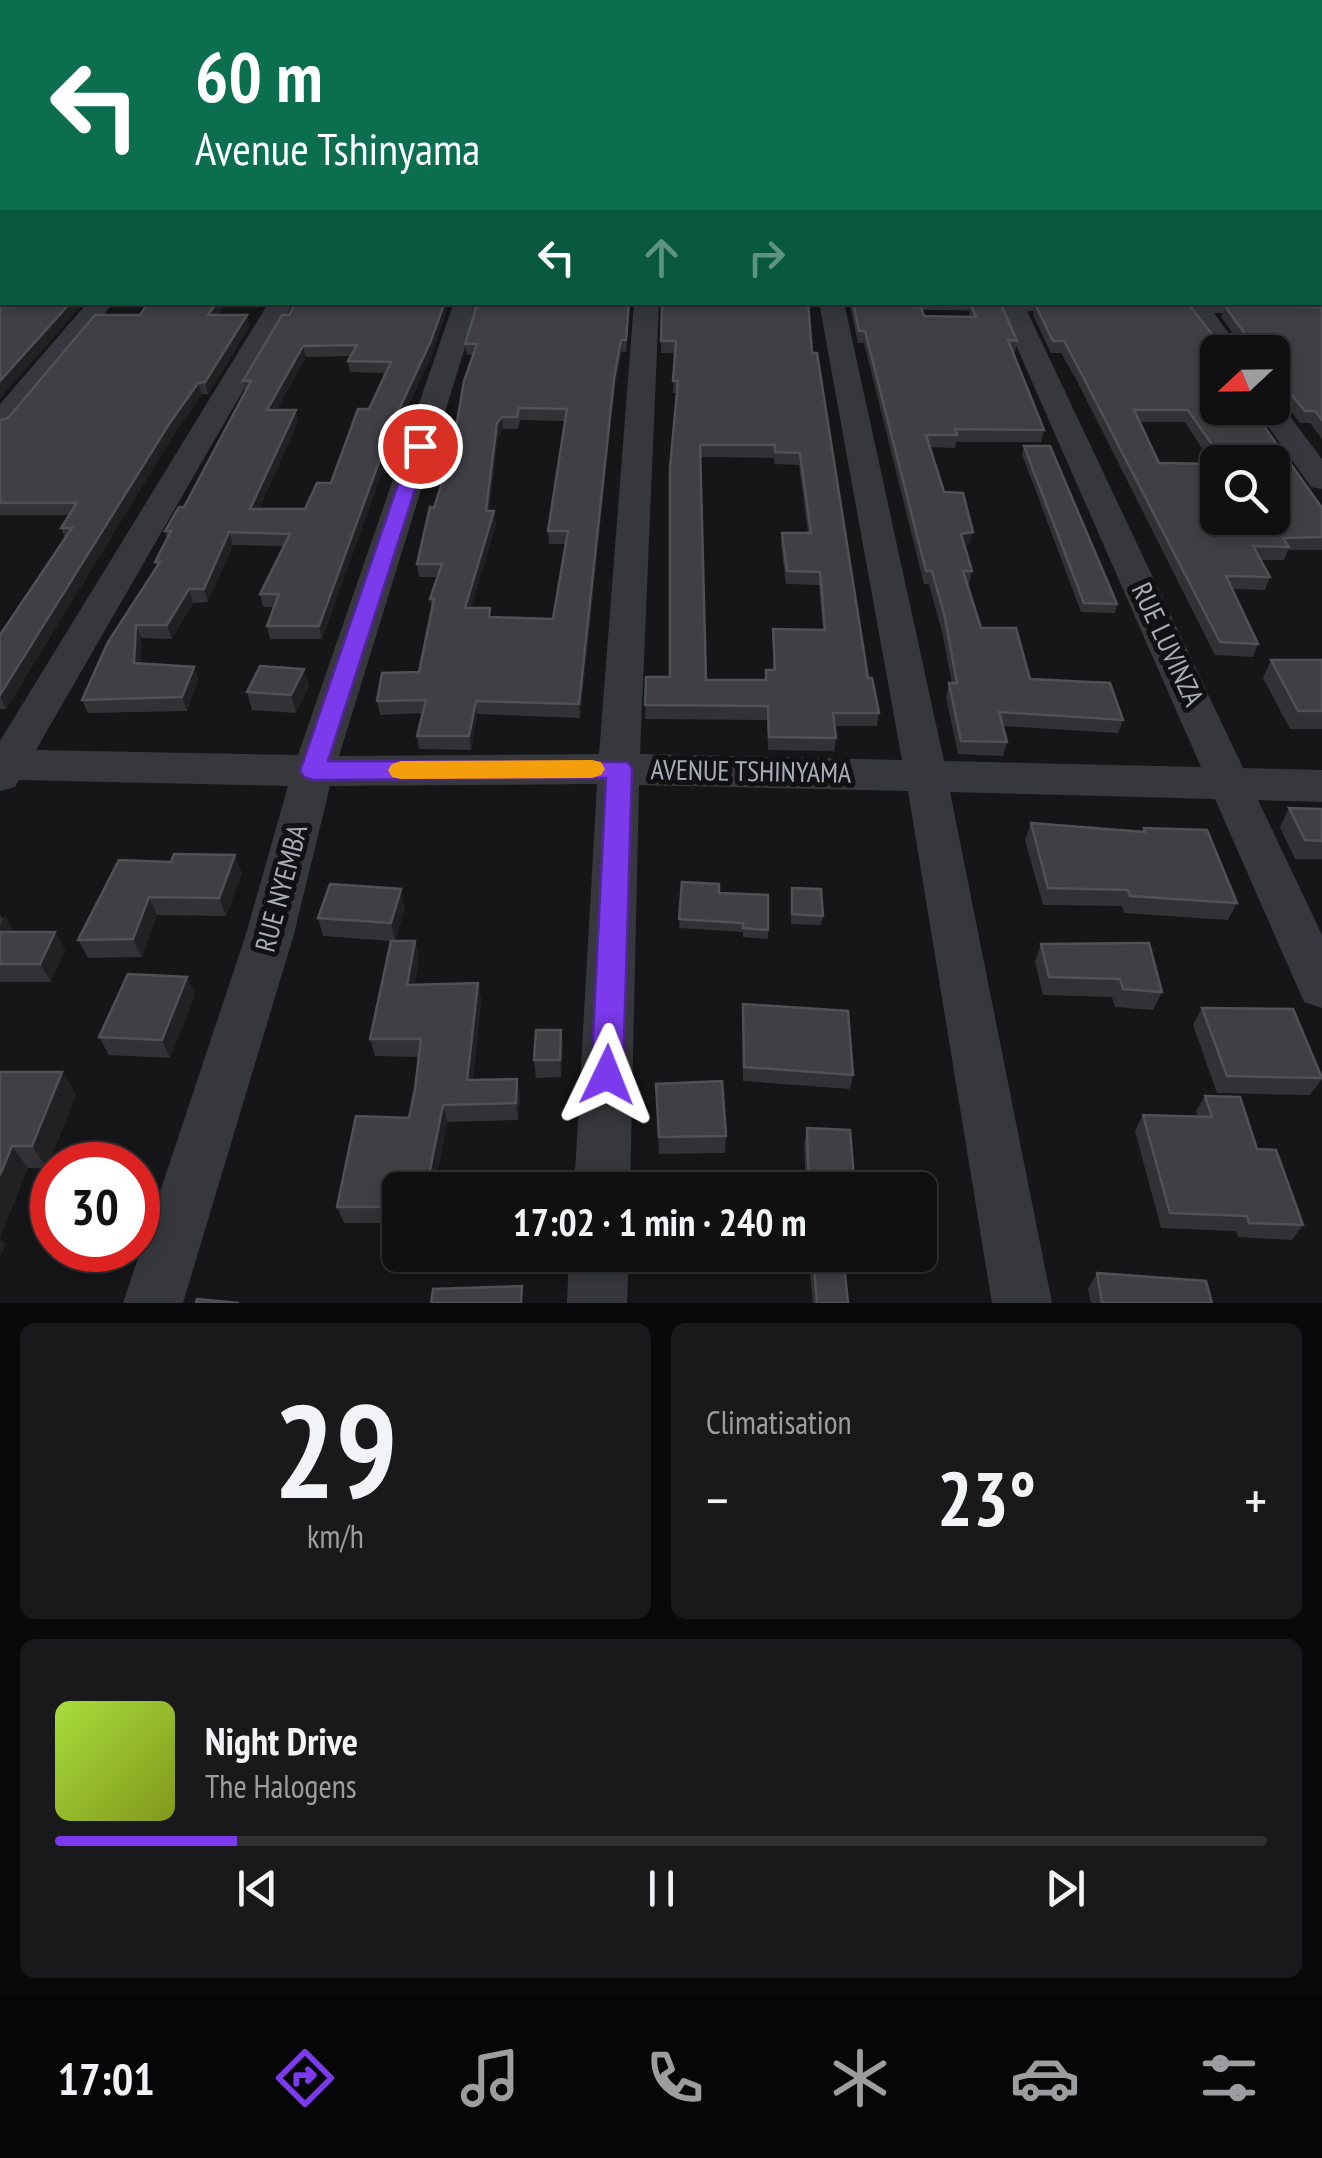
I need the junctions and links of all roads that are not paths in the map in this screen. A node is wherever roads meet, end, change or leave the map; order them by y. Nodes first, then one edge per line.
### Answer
1 (99, 305) edge
2 (280, 305) edge
3 (467, 305) edge
4 (647, 305) edge
5 (832, 305) edge
6 (1011, 305) edge
7 (1195, 305) edge
8 (1279, 305) edge
9 (1322, 306) edge
10 (1217, 335) edge
11 (0, 422) edge
12 (1282, 425) edge
13 (1322, 480) edge
14 (2, 768) edge
15 (620, 769) junction
16 (313, 771) junction
17 (926, 775) junction
18 (1232, 784) junction
19 (1322, 786) edge
20 (1322, 987) edge
21 (603, 1172) edge
22 (598, 1272) edge
23 (154, 1303) edge
24 (597, 1303) edge
25 (1022, 1303) edge

1 - 11 street
2 - 14 street
3 - 16 street, RUE NYEMBA
4 - 15 street
5 - 17 street
6 - 18 street, RUE LUVINZA
7 - 10 street
8 - 9 street
12 - 13 street
14 - 16 street, AVENUE TSHINYAMA
15 - 16 street, AVENUE TSHINYAMA
15 - 17 street, AVENUE TSHINYAMA
15 - 21 street
16 - 23 street, RUE NYEMBA
17 - 18 street, AVENUE TSHINYAMA
17 - 25 street
18 - 19 street, AVENUE TSHINYAMA
18 - 20 street, RUE LUVINZA
22 - 24 street

